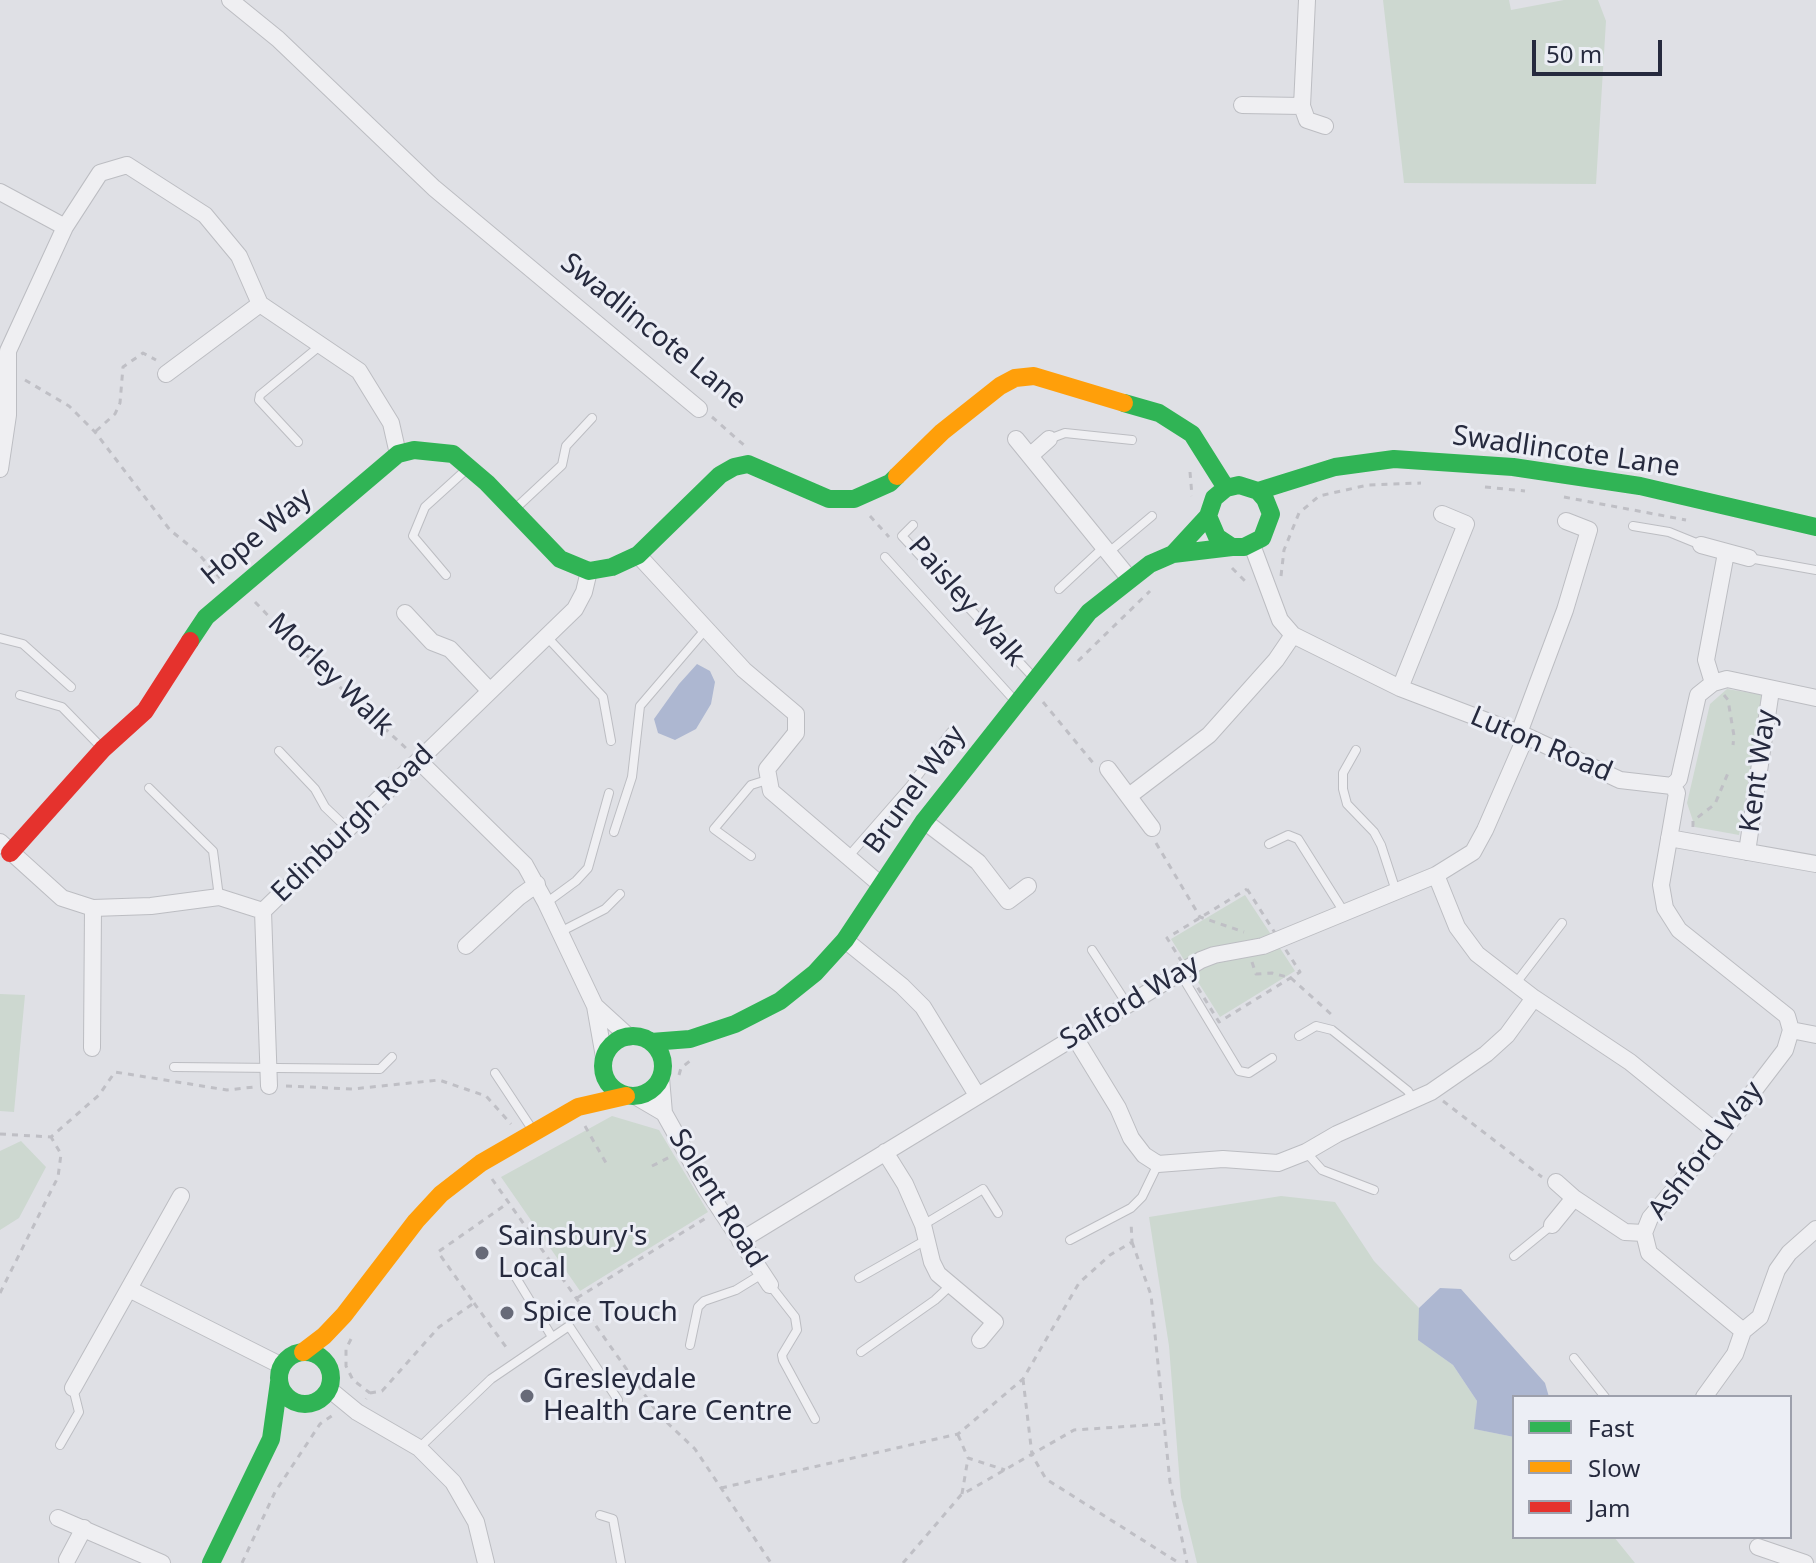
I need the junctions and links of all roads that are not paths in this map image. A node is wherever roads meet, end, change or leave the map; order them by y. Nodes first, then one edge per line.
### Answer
1 (230, 0) edge
2 (1307, 0) edge
3 (1242, 105) dead end
4 (1302, 106) junction
5 (1325, 126) dead end
6 (0, 192) edge
7 (65, 227) junction
8 (260, 304) junction
9 (321, 344) junction
10 (4, 350) edge
11 (170, 371) road end
12 (5, 379) edge
13 (699, 409) road end
14 (592, 418) dead end
15 (1016, 439) dead end
16 (1049, 439) joint
17 (1132, 440) dead end
18 (298, 442) dead end
19 (398, 454) junction
20 (1031, 455) junction
21 (469, 468) junction
22 (0, 469) edge
23 (1312, 475) junction
24 (1226, 488) junction
25 (1258, 491) junction
26 (513, 511) junction
27 (1442, 514) dead end
28 (1152, 516) dead end
29 (1208, 516) junction
30 (1566, 521) dead end
31 (1270, 522) junction
32 (913, 525) dead end
33 (1633, 526) dead end
34 (1816, 527) edge
35 (1252, 545) junction
36 (1701, 545) joint
37 (1232, 547) junction
38 (1106, 550) junction
39 (1726, 553) junction
40 (1173, 554) junction
41 (638, 555) junction
42 (885, 557) dead end
43 (1749, 558) joint
44 (1816, 570) edge
45 (589, 571) junction
46 (446, 575) dead end
47 (1129, 578) junction
48 (1059, 589) dead end
49 (405, 613) dead end
50 (705, 630) junction
51 (545, 635) junction
52 (1293, 635) junction
53 (0, 638) edge
54 (1035, 679) junction
55 (1713, 683) junction
56 (71, 687) dead end
57 (1400, 688) junction
58 (489, 690) junction
59 (1771, 690) junction
60 (20, 695) dead end
61 (1816, 698) edge
62 (1016, 702) junction
63 (951, 732) dead end
64 (1523, 735) junction
65 (611, 741) dead end
66 (103, 749) junction
67 (1356, 750) dead end
68 (279, 751) dead end
69 (419, 761) junction
70 (1108, 769) road end
71 (767, 780) junction
72 (1672, 786) junction
73 (149, 788) dead end
74 (609, 793) dead end
75 (1129, 796) junction
76 (924, 821) junction
77 (1152, 828) road end
78 (348, 829) junction
79 (614, 832) dead end
80 (1669, 838) junction
81 (1269, 844) dead end
82 (5, 848) edge
83 (1747, 852) junction
84 (751, 856) dead end
85 (848, 857) junction
86 (1816, 864) edge
87 (1436, 875) junction
88 (537, 884) junction
89 (881, 885) junction
90 (1028, 886) dead end
91 (1396, 891) junction
92 (620, 894) dead end
93 (219, 897) junction
94 (546, 903) junction
95 (93, 908) junction
96 (263, 911) junction
97 (1344, 912) junction
98 (1562, 923) dead end
99 (560, 932) junction
100 (845, 940) junction
101 (466, 946) dead end
102 (1092, 950) dead end
103 (1183, 971) junction
104 (1516, 984) junction
105 (1534, 998) junction
106 (1127, 1004) junction
107 (595, 1006) junction
108 (1791, 1030) junction
109 (1816, 1035) edge
110 (1074, 1036) junction
111 (1299, 1036) dead end
112 (629, 1037) junction
113 (690, 1039) junction
114 (651, 1042) junction
115 (92, 1048) dead end
116 (392, 1057) dead end
117 (1272, 1058) dead end
118 (603, 1062) junction
119 (174, 1067) dead end
120 (495, 1073) dead end
121 (662, 1073) junction
122 (268, 1077) junction
123 (977, 1095) junction
124 (630, 1096) junction
125 (1413, 1101) junction
126 (578, 1107) junction
127 (664, 1113) junction
128 (1720, 1135) junction
129 (528, 1136) junction
130 (885, 1152) junction
131 (1306, 1152) junction
132 (1158, 1164) junction
133 (1556, 1182) road end
134 (1374, 1190) dead end
135 (181, 1196) dead end
136 (1574, 1198) junction
137 (998, 1213) dead end
138 (1552, 1225) joint
139 (1816, 1229) edge
140 (925, 1232) junction
141 (1644, 1233) junction
142 (1070, 1240) dead end
143 (740, 1241) junction
144 (1514, 1256) dead end
145 (515, 1276) dead end
146 (859, 1278) dead end
147 (766, 1279) junction
148 (952, 1284) junction
149 (129, 1289) junction
150 (344, 1315) junction
151 (1743, 1331) junction
152 (552, 1337) junction
153 (980, 1340) dead end
154 (690, 1345) dead end
155 (303, 1352) junction
156 (861, 1352) dead end
157 (1574, 1358) dead end
158 (280, 1374) junction
159 (325, 1387) junction
160 (73, 1388) joint
161 (1603, 1395) edge
162 (1705, 1395) edge
163 (618, 1400) dead end
164 (815, 1419) dead end
165 (60, 1445) dead end
166 (419, 1448) junction
167 (255, 1476) junction
168 (600, 1515) dead end
169 (58, 1518) dead end
170 (84, 1528) junction
171 (1758, 1547) dead end
172 (67, 1562) edge
173 (1794, 1562) edge
174 (162, 1563) edge
175 (211, 1563) edge
176 (486, 1563) edge
177 (621, 1563) edge

1 - 13 street, Swadlincote Lane
2 - 4 street
3 - 4 street
4 - 5 street
6 - 7 street
7 - 8 street
7 - 10 street
8 - 9 street
8 - 11 street
9 - 18 lane
9 - 19 street
10 - 12 street
12 - 22 street
14 - 26 lane
15 - 20 street
16 - 17 lane
16 - 20 street
19 - 21 street
19 - 66 street, Hope Way
20 - 38 street
21 - 26 street
21 - 46 lane
23 - 25 street, Swadlincote Lane
23 - 31 street
23 - 34 street, Swadlincote Lane
24 - 25 street
24 - 29 street
24 - 41 street
25 - 31 street
26 - 45 street
27 - 57 street
28 - 38 lane
29 - 37 street
29 - 40 street, Brunel Way
30 - 64 street, Salford Way
31 - 35 street
32 - 54 lane, Paisley Walk
33 - 36 lane
35 - 37 street
35 - 52 street
36 - 39 street
37 - 40 street, Brunel Way
38 - 47 street
38 - 48 lane
39 - 43 street
39 - 55 street
40 - 47 street, Brunel Way
41 - 45 street
41 - 50 street
42 - 62 lane
43 - 44 lane
45 - 51 street, Edinburgh Road
47 - 54 street, Brunel Way
49 - 58 street
50 - 71 street
50 - 79 lane
51 - 58 street, Edinburgh Road
51 - 65 lane
52 - 57 street, Luton Road
52 - 75 street
53 - 56 lane
54 - 62 street, Brunel Way
55 - 59 street
55 - 72 street
57 - 64 street, Luton Road
58 - 69 street, Edinburgh Road
59 - 61 street
59 - 83 street, Kent Way
60 - 66 lane
62 - 76 street, Brunel Way
63 - 85 lane
64 - 72 street, Luton Road
64 - 87 street, Salford Way
66 - 82 street, Hope Way
67 - 91 lane
68 - 78 lane
69 - 78 street, Edinburgh Road
69 - 88 street
70 - 75 street
71 - 84 lane
71 - 85 street
72 - 80 street
73 - 93 lane
74 - 94 lane
75 - 77 street
76 - 89 street, Brunel Way
76 - 90 street
78 - 96 street, Edinburgh Road
80 - 83 street, Kent Way
80 - 108 street
81 - 97 lane
82 - 95 street, Edinburgh Road
83 - 86 street, Kent Way
85 - 89 street
87 - 91 street, Salford Way
87 - 104 street
88 - 94 street
88 - 101 street
89 - 100 street, Brunel Way
91 - 97 street, Salford Way
92 - 99 lane
93 - 95 street, Edinburgh Road
93 - 96 street, Edinburgh Road
94 - 99 street
95 - 115 street
96 - 122 street
97 - 103 street, Salford Way
98 - 104 lane
99 - 107 street
100 - 113 street, Brunel Way
100 - 123 street
102 - 106 lane
103 - 106 street, Salford Way
103 - 117 lane
104 - 105 street
105 - 125 street
105 - 128 street
106 - 110 street, Salford Way
107 - 112 street
107 - 118 street
108 - 109 street
108 - 128 street, Ashford Way
110 - 123 street, Salford Way
110 - 132 street
111 - 125 lane
112 - 114 street
112 - 118 street
113 - 114 street, Brunel Way
113 - 121 street, Brunel Way
114 - 121 street
116 - 122 lane
118 - 124 street
118 - 126 street
119 - 122 lane
120 - 129 lane
121 - 124 street
121 - 127 street, Solent Road
123 - 130 street, Salford Way
124 - 126 street
124 - 127 street, Solent Road
125 - 131 street
126 - 129 street
127 - 143 street, Solent Road
128 - 141 street, Ashford Way
129 - 150 street
130 - 140 street
130 - 143 street, Salford Way
131 - 132 street
131 - 134 lane
132 - 142 lane
133 - 136 street
135 - 149 street
136 - 138 street
136 - 141 street
137 - 140 lane
138 - 144 lane
139 - 151 street
140 - 146 lane
140 - 148 street
141 - 151 street, Ashford Way
143 - 147 street, Solent Road
145 - 152 lane
147 - 154 lane
147 - 164 lane
148 - 153 street
148 - 156 lane
149 - 158 street
149 - 160 street
150 - 155 street
150 - 159 street
151 - 162 street
152 - 163 lane
152 - 166 lane
155 - 158 street
155 - 159 street
157 - 161 lane
158 - 159 street
158 - 167 street
159 - 166 street
159 - 167 street
160 - 165 lane
166 - 176 street
167 - 175 street
168 - 177 lane
169 - 170 street
170 - 172 street
170 - 174 street
171 - 173 street

